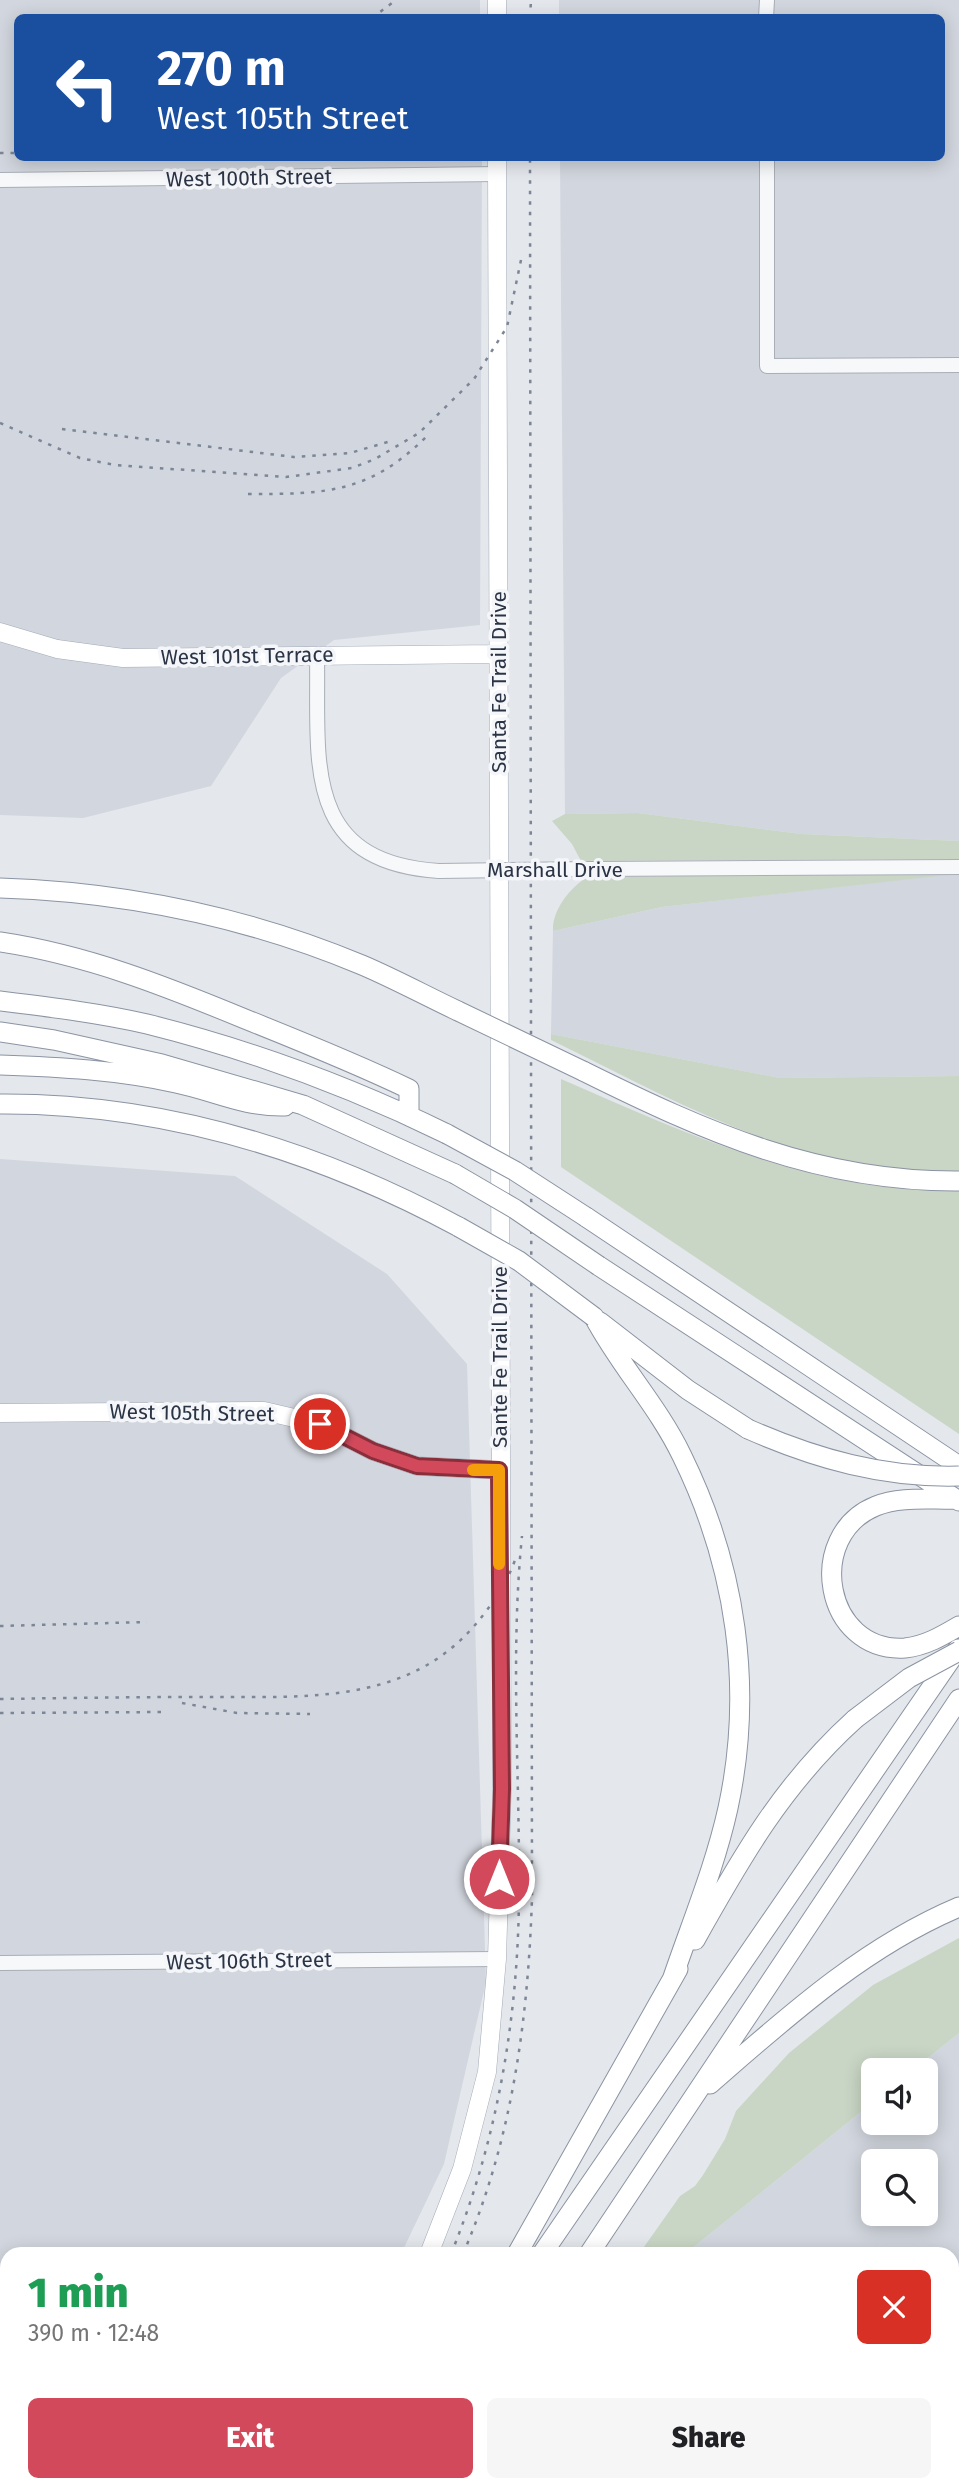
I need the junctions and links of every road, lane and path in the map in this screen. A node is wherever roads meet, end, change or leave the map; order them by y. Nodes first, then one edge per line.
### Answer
1 (767, 161) edge
2 (497, 166) edge
3 (0, 180) edge
4 (959, 365) edge
5 (0, 632) edge
6 (497, 654) junction
7 (317, 656) junction
8 (959, 867) edge
9 (0, 888) edge
10 (0, 942) edge
11 (0, 1001) edge
12 (0, 1032) edge
13 (0, 1065) edge
14 (0, 1104) edge
15 (303, 1105) junction
16 (409, 1115) junction
17 (959, 1181) edge
18 (500, 1206) joint
19 (594, 1317) junction
20 (0, 1413) edge
21 (959, 1466) edge
22 (499, 1470) junction
23 (959, 1476) edge
24 (958, 1500) edge
25 (959, 1626) edge
26 (959, 1649) edge
27 (959, 1699) edge
28 (959, 1907) edge
29 (498, 1959) junction
30 (0, 1963) edge
31 (672, 1980) junction
32 (691, 2101) junction
33 (432, 2247) edge
34 (521, 2247) edge
35 (547, 2247) edge
36 (594, 2247) edge

1 - 4 street
2 - 3 street, West 100th Street
2 - 6 main road, Santa Fe Trail Drive
5 - 7 main road, West 101st Terrace
6 - 7 main road, West 101st Terrace
6 - 18 main road, Santa Fe Trail Drive
7 - 8 street, Marshall Drive, bridge
9 - 17 highway, bridge
10 - 16 highway
11 - 16 highway
12 - 15 highway
13 - 15 highway
14 - 19 highway, bridge
15 - 24 highway, bridge
16 - 21 highway, bridge
18 - 22 main road, Sante Fe Trail Drive
19 - 23 highway, bridge
19 - 31 highway
20 - 22 main road, West 105th Street
22 - 29 main road, Sante Fe Trail Drive
24 - 25 highway
26 - 31 highway, bridge
26 - 35 highway
27 - 32 highway
28 - 32 highway
29 - 30 street, West 106th Street
29 - 33 main road, Sante Fe Trail Drive
31 - 34 highway
32 - 36 highway

